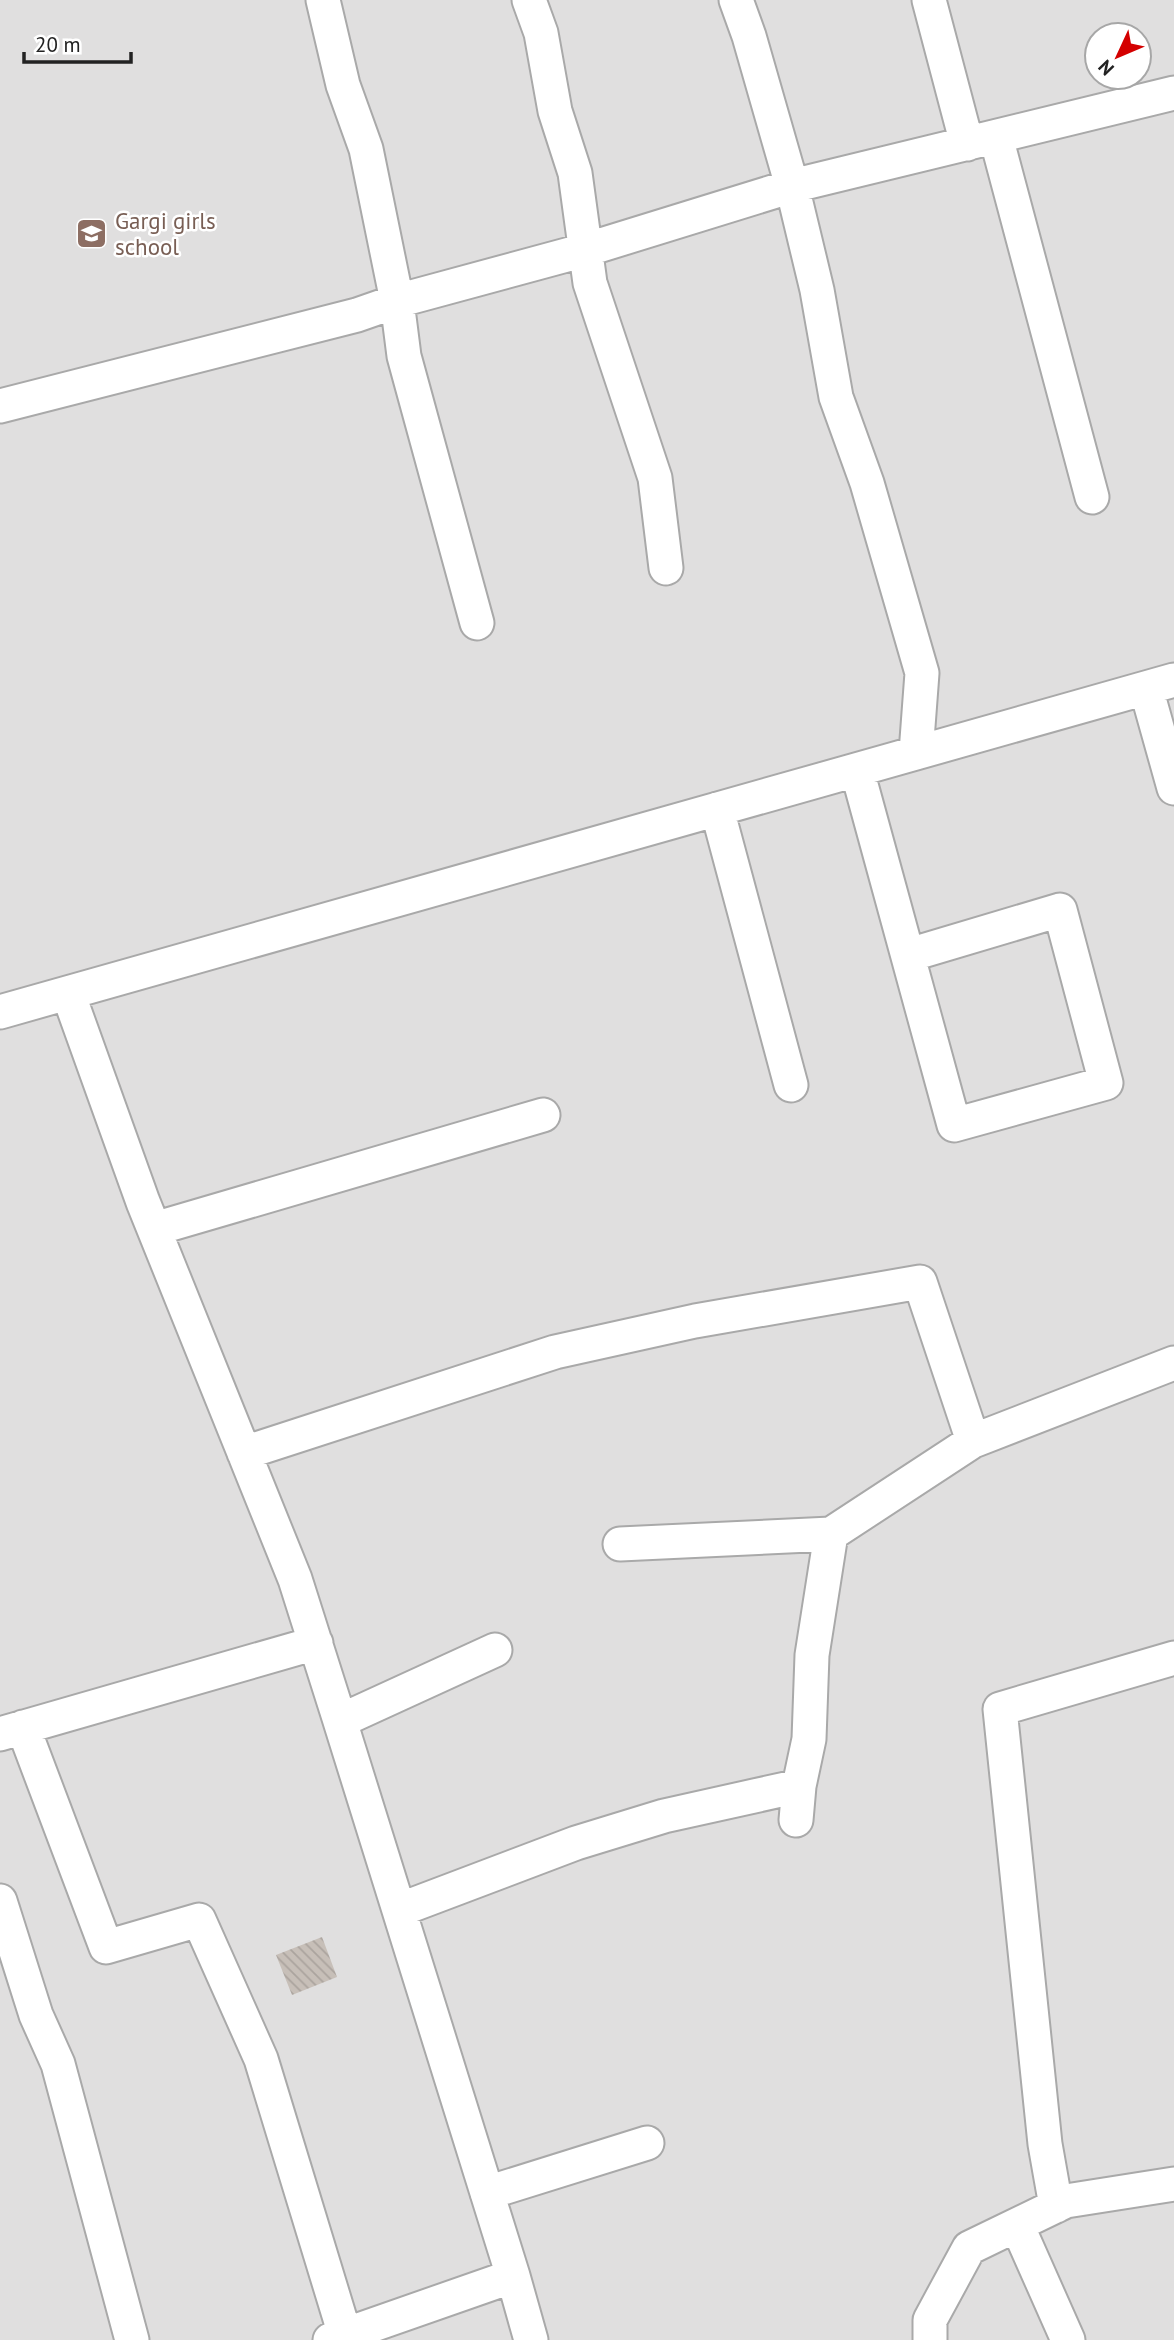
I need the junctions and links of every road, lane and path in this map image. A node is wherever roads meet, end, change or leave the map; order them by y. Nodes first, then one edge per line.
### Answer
1 (323, 0) edge
2 (529, 0) edge
3 (736, 0) edge
4 (929, 0) edge
5 (1174, 93) edge
6 (981, 140) junction
7 (792, 186) junction
8 (585, 250) junction
9 (397, 301) junction
10 (0, 406) edge
11 (1092, 497) dead end
12 (666, 568) dead end
13 (477, 623) dead end
14 (1160, 684) edge
15 (916, 753) junction
16 (857, 769) junction
17 (1174, 788) edge
18 (718, 809) junction
19 (909, 955) junction
20 (68, 993) junction
21 (0, 1012) edge
22 (791, 1085) dead end
23 (543, 1115) dead end
24 (154, 1229) junction
25 (1174, 1363) edge
26 (972, 1441) junction
27 (244, 1453) junction
28 (831, 1534) junction
29 (620, 1544) dead end
30 (316, 1643) junction
31 (495, 1650) dead end
32 (1174, 1658) edge
33 (340, 1721) junction
34 (11, 1731) edge
35 (799, 1786) junction
36 (796, 1820) dead end
37 (0, 1901) edge
38 (399, 1910) junction
39 (648, 2143) dead end
40 (1174, 2184) edge
41 (487, 2193) junction
42 (1056, 2206) junction
43 (1017, 2225) junction
44 (513, 2276) junction
45 (338, 2337) edge
46 (132, 2340) edge
47 (531, 2340) edge
48 (930, 2340) edge
49 (1068, 2340) edge

1 - 9 street
2 - 8 street
3 - 7 street
4 - 6 street
5 - 6 street
6 - 7 street
6 - 11 street
7 - 8 street
7 - 15 street
8 - 9 street
8 - 12 street
9 - 10 street
9 - 13 street
14 - 15 street
14 - 17 street
15 - 16 street
16 - 18 street
16 - 19 street
18 - 20 street
18 - 22 street
19 - 19 street
20 - 21 street
20 - 24 street
23 - 24 street
24 - 27 street
25 - 26 street
26 - 27 street
26 - 28 street
27 - 30 street
28 - 29 street
28 - 35 street
30 - 33 street
30 - 34 street
31 - 33 street
32 - 42 street
33 - 38 street
34 - 45 street
35 - 36 street
35 - 38 street
37 - 46 street
38 - 41 street
39 - 41 street
40 - 42 street
41 - 44 street
42 - 43 street
43 - 48 street
43 - 49 street
44 - 45 street
44 - 47 street

